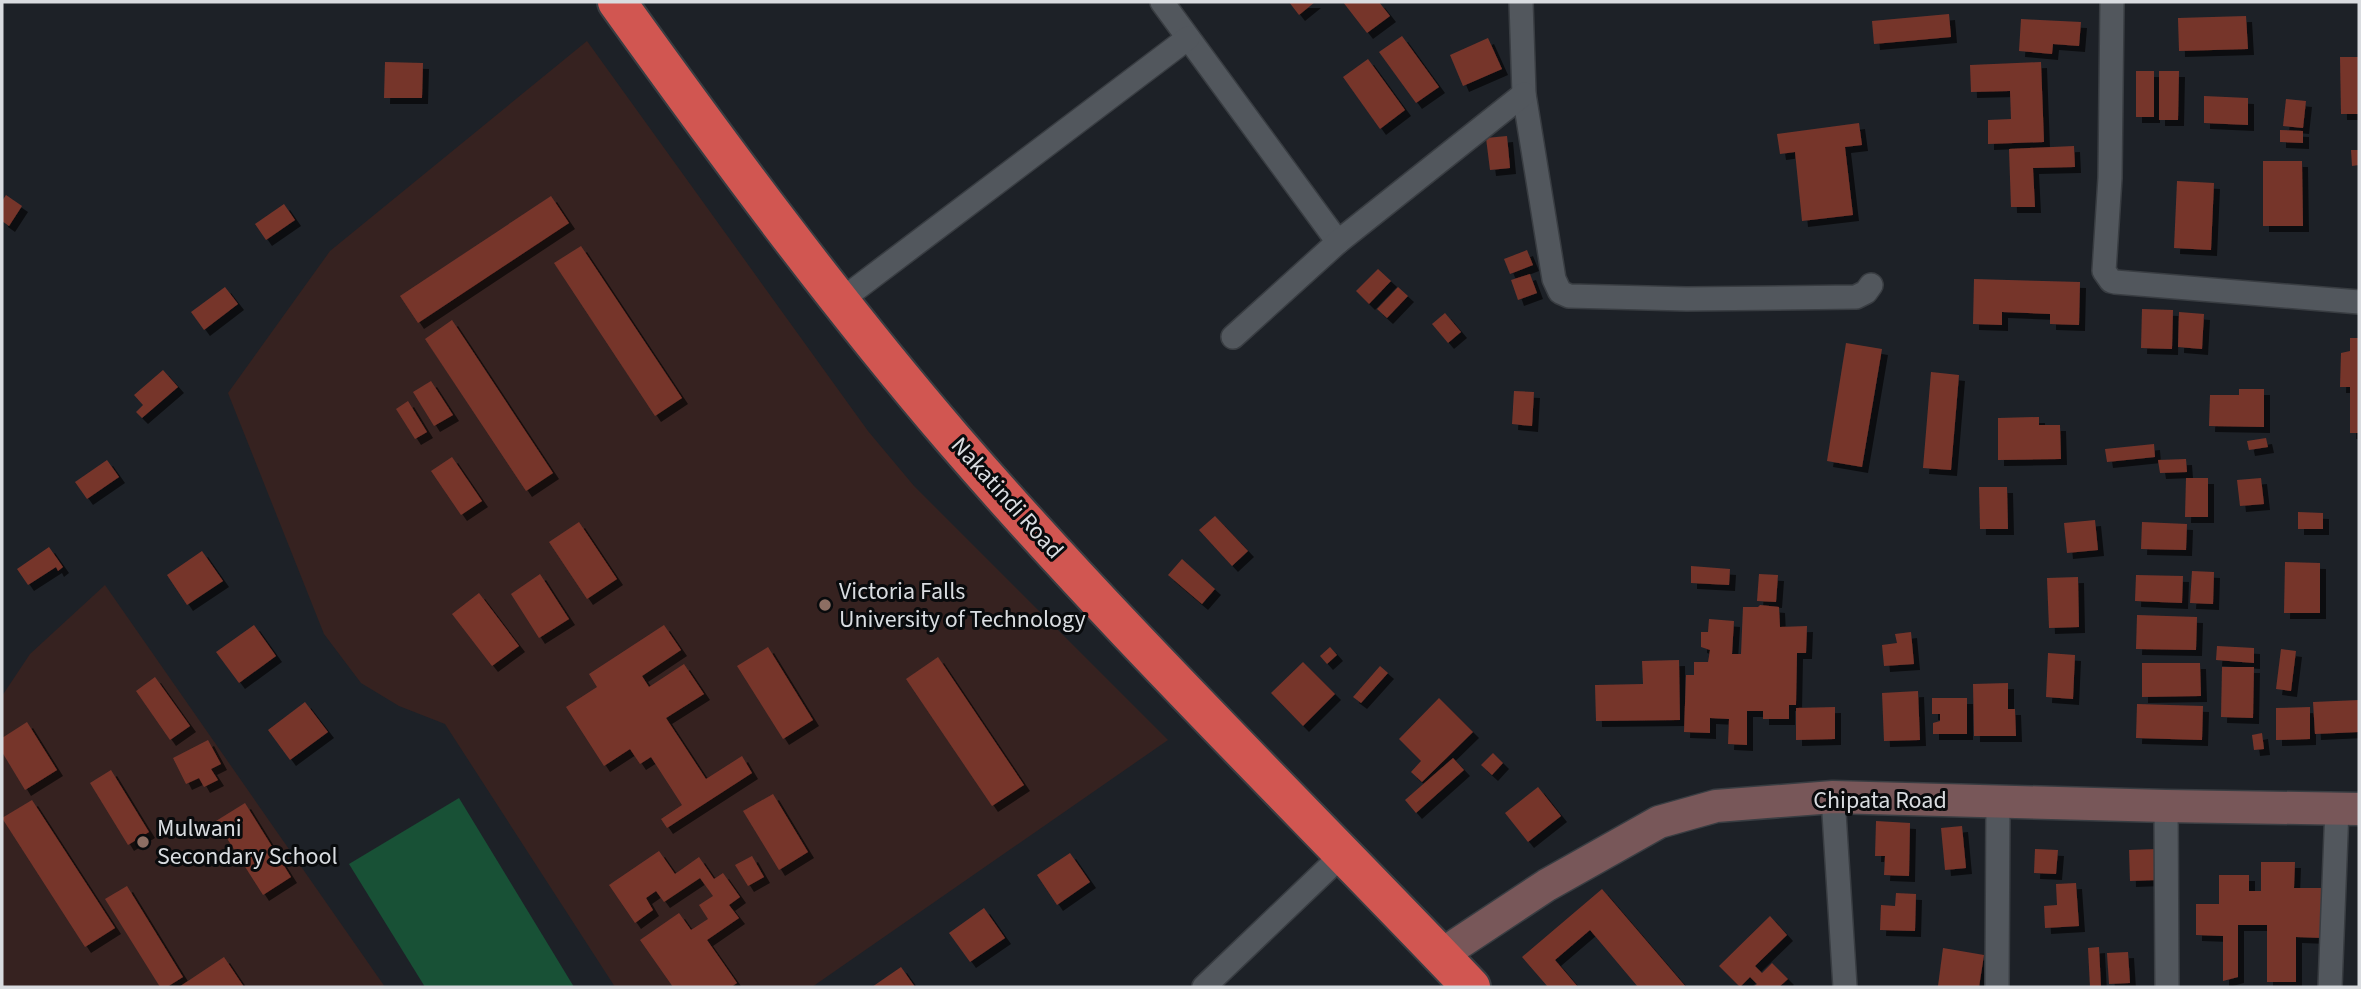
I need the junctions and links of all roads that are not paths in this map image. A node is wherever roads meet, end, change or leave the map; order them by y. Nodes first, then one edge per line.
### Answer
1 (617, 2) edge
2 (1161, 2) edge
3 (1521, 2) edge
4 (2112, 2) edge
5 (1188, 38) junction
6 (1524, 94) junction
7 (1339, 242) junction
8 (1871, 285) dead end
9 (840, 301) junction
10 (2359, 302) edge
11 (1233, 337) dead end
12 (1833, 797) junction
13 (1998, 801) junction
14 (2165, 806) junction
15 (2348, 809) edge
16 (1342, 855) junction
17 (1441, 956) junction
18 (1204, 987) edge
19 (1471, 987) edge
20 (1845, 987) edge
21 (1997, 987) edge
22 (2167, 987) edge
23 (2330, 987) edge

1 - 9 highway, Nakatindi Road
2 - 5 street
3 - 6 street
4 - 10 street
5 - 7 street
5 - 9 street
6 - 7 street
6 - 8 street
7 - 11 street
9 - 16 highway, Nakatindi Road
12 - 13 street, Chipata Road
12 - 17 street, Chipata Road
12 - 20 street
13 - 14 street, Chipata Road
13 - 21 street
14 - 15 street, Chipata Road
14 - 22 street
15 - 23 street
16 - 17 highway, Nakatindi Road
16 - 18 street
17 - 19 highway, Nakatindi Road

